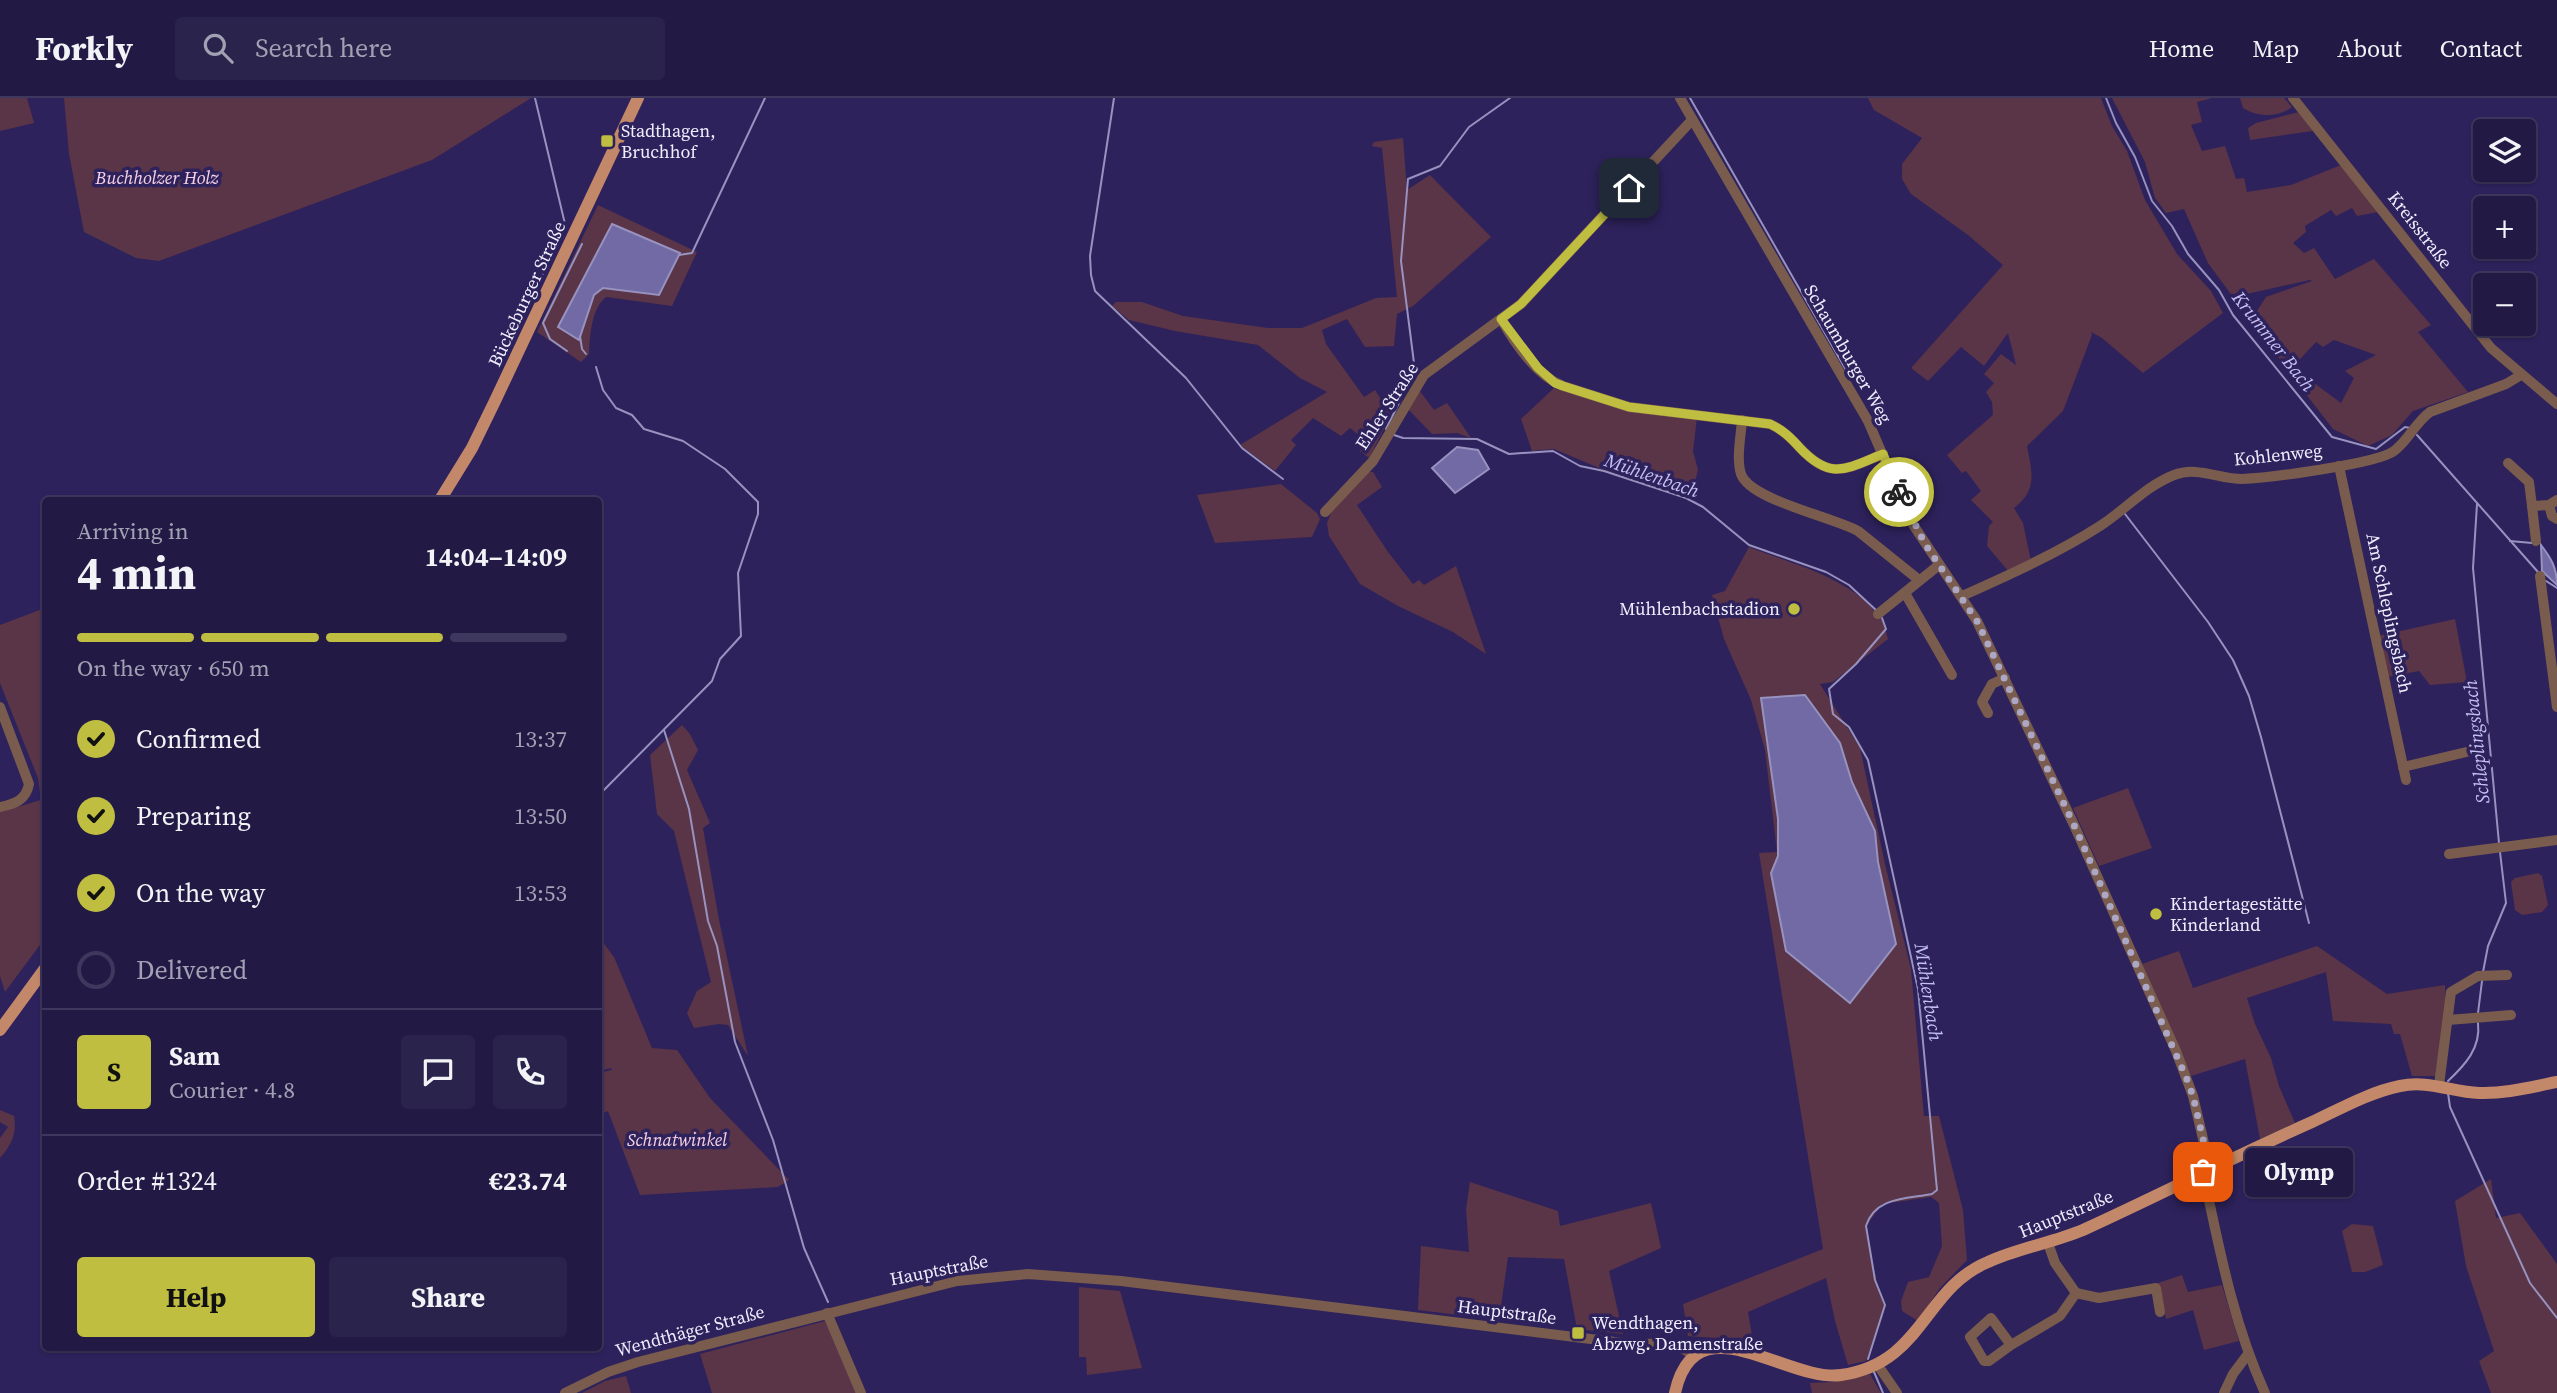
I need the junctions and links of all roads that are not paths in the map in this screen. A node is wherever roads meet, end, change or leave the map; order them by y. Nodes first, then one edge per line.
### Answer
1 (638, 98) edge
2 (1680, 98) edge
3 (2293, 98) edge
4 (1692, 120) junction
5 (1501, 319) junction
6 (2521, 375) junction
7 (2556, 401) edge
8 (1742, 419) junction
9 (1883, 454) junction
10 (2508, 463) dead end
11 (2339, 466) junction
12 (442, 497) edge
13 (2553, 502) edge
14 (2532, 506) junction
15 (1325, 512) dead end
16 (2557, 519) edge
17 (2536, 541) dead end
18 (1939, 565) junction
19 (2540, 576) dead end
20 (1920, 580) junction
21 (1905, 593) junction
22 (1962, 596) junction
23 (1878, 614) dead end
24 (1951, 675) dead end
25 (2005, 678) junction
26 (0, 707) edge
27 (2557, 707) edge
28 (1987, 713) dead end
29 (2479, 749) dead end
30 (2403, 767) junction
31 (2406, 780) dead end
32 (0, 807) edge
33 (2557, 840) edge
34 (2449, 854) dead end
35 (42, 972) edge
36 (2507, 975) dead end
37 (2511, 1015) dead end
38 (2448, 1020) junction
39 (0, 1030) edge
40 (2557, 1082) edge
41 (2439, 1085) junction
42 (2206, 1170) junction
43 (2048, 1243) junction
44 (2076, 1293) junction
45 (827, 1312) junction
46 (2160, 1312) dead end
47 (2011, 1345) dead end
48 (2248, 1354) junction
49 (1695, 1357) junction
50 (1877, 1364) junction
51 (565, 1393) edge
52 (861, 1393) edge
53 (1675, 1393) edge
54 (1897, 1393) edge
55 (2224, 1393) edge
56 (2265, 1393) edge

1 - 12 main road, Bückeburger Straße
2 - 4 street, Schaumburger Weg
3 - 6 street, Kreisstraße
4 - 5 street, Ehler Straße
4 - 9 street, Schaumburger Weg
5 - 8 street
5 - 15 street, Ehler Straße
6 - 7 street, Kreisstraße
6 - 11 street, Kohlenweg
8 - 9 street
8 - 20 street
9 - 18 street, Schaumburger Weg
10 - 14 street
11 - 22 street, Kohlenweg
11 - 30 street, Am Schleplingsbach
13 - 14 street
13 - 16 street
14 - 17 street
18 - 20 street
18 - 22 street, Schaumburger Weg
19 - 27 street
20 - 21 street
21 - 23 street
21 - 24 street
22 - 25 street, Schaumburger Weg
25 - 28 street
25 - 42 street, Schaumburger Weg
26 - 32 street
29 - 30 street
30 - 31 street, Am Schleplingsbach
33 - 34 street
35 - 39 main road
36 - 38 street
37 - 38 street
38 - 41 street
40 - 41 main road, Hauptstraße
41 - 42 main road, Hauptstraße
42 - 43 main road, Hauptstraße
42 - 48 street, Schaumburger Weg
43 - 44 street
43 - 50 main road, Hauptstraße
44 - 46 street
44 - 47 street
45 - 49 street, Hauptstraße
45 - 51 street, Wendthäger Straße
45 - 52 street
48 - 55 street
48 - 56 street, Schaumburger Weg
49 - 50 main road, Hauptstraße
49 - 53 main road
50 - 54 street

